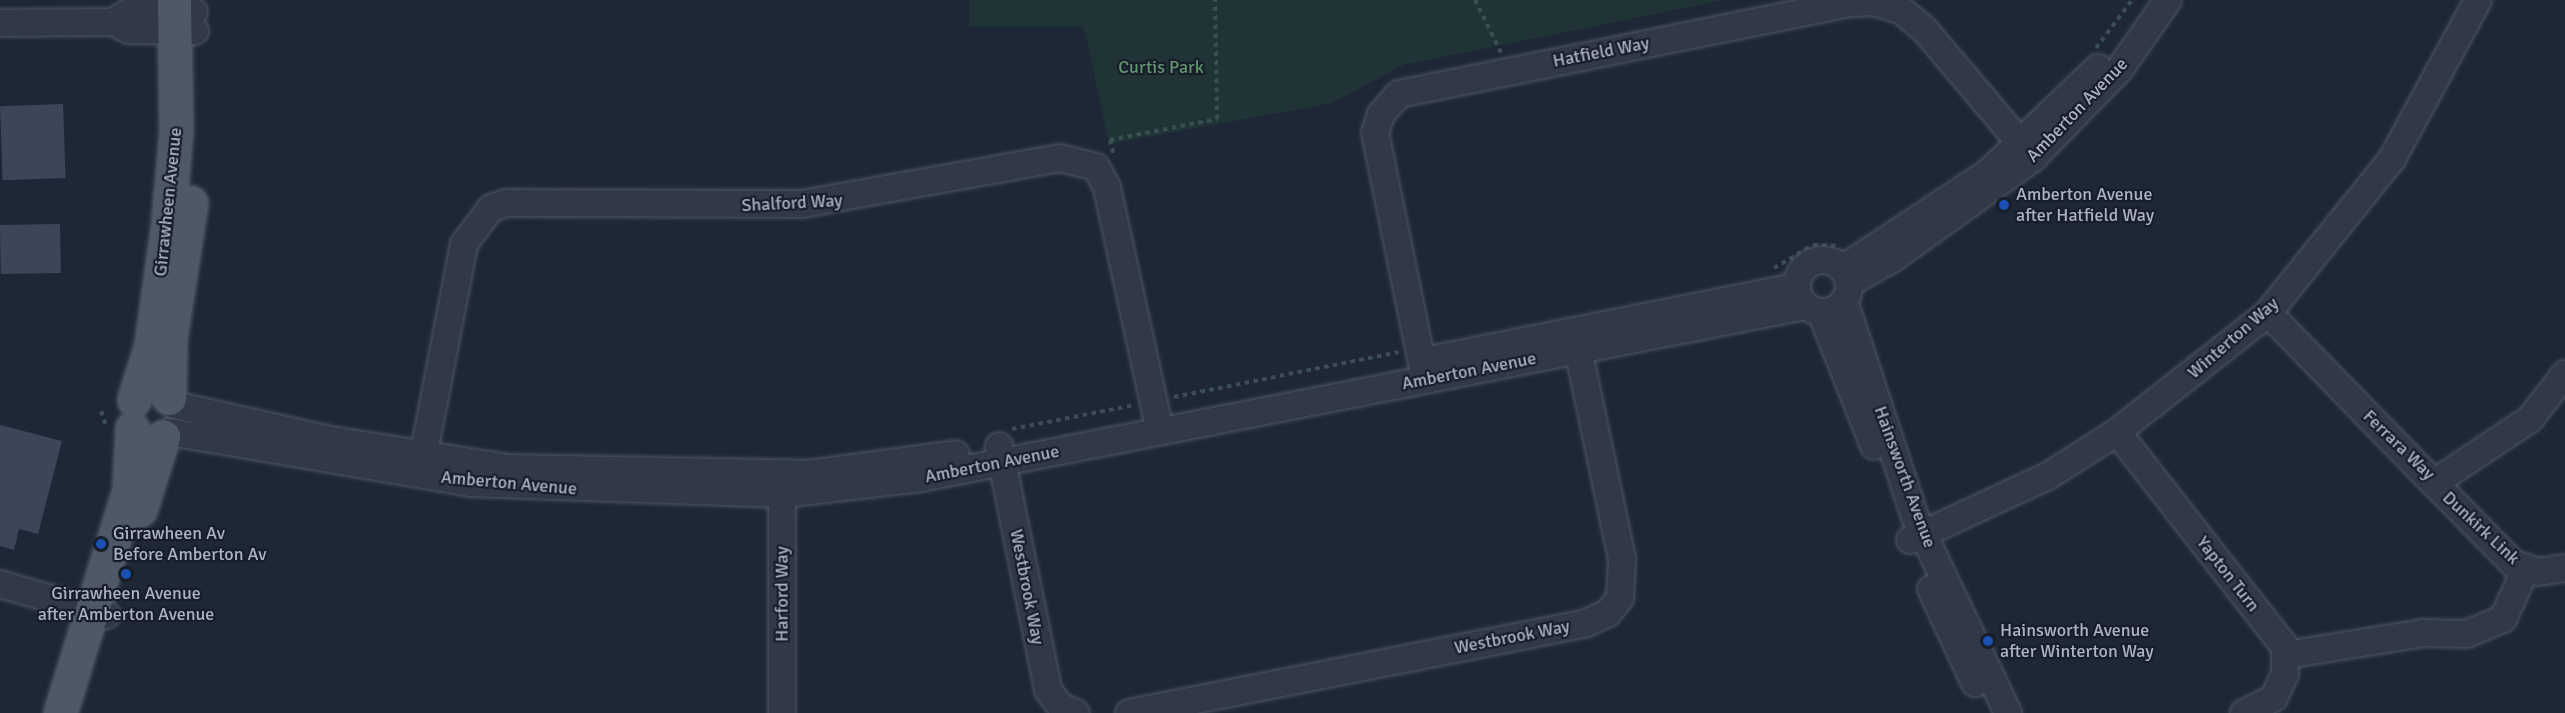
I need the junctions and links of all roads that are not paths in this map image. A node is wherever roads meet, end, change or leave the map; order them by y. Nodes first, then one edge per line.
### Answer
1 (2149, 0) edge
2 (2168, 0) edge
3 (2478, 0) edge
4 (184, 14) edge
5 (0, 23) edge
6 (2026, 151) junction
7 (1826, 293) junction
8 (2268, 313) junction
9 (1576, 342) junction
10 (1422, 363) junction
11 (2565, 374) edge
12 (1157, 415) junction
13 (157, 417) junction
14 (2117, 432) junction
15 (1002, 446) junction
16 (422, 466) junction
17 (2434, 483) junction
18 (782, 484) junction
19 (1917, 537) junction
20 (2526, 568) junction
21 (2565, 568) edge
22 (0, 584) edge
23 (99, 613) junction
24 (2286, 655) junction
25 (60, 713) edge
26 (77, 713) edge
27 (782, 713) edge
28 (1076, 713) edge
29 (1129, 713) edge
30 (1990, 713) edge
31 (2008, 713) edge
32 (2244, 713) edge

1 - 6 street, Amberton Avenue
2 - 6 street, Amberton Avenue
3 - 8 street, Winterton Way
4 - 5 street
4 - 13 main road, Girrawheen Avenue
6 - 7 street, Amberton Avenue
6 - 10 street, Hatfield Way
7 - 9 street, Amberton Avenue
7 - 19 street, Hainsworth Avenue
8 - 14 street, Winterton Way
8 - 17 street, Ferrara Way
9 - 10 street, Amberton Avenue
9 - 29 street, Westbrook Way
10 - 12 street, Amberton Avenue
11 - 17 street, Ferrara Way
12 - 15 street, Amberton Avenue
12 - 16 street, Shalford Way
13 - 16 street, Amberton Avenue
13 - 23 main road, Girrawheen Avenue
14 - 19 street, Winterton Way
14 - 24 street, Yapton Turn
15 - 18 street, Amberton Avenue
15 - 28 street, Westbrook Way
16 - 18 street, Amberton Avenue
17 - 20 street, Dunkirk Link
18 - 27 street, Harford Way
19 - 30 street, Hainsworth Avenue
19 - 31 street, Hainsworth Avenue
20 - 21 street, Dunkirk Link
20 - 24 street
22 - 23 street
23 - 25 main road, Girrawheen Avenue
23 - 26 main road, Girrawheen Avenue
24 - 32 street

